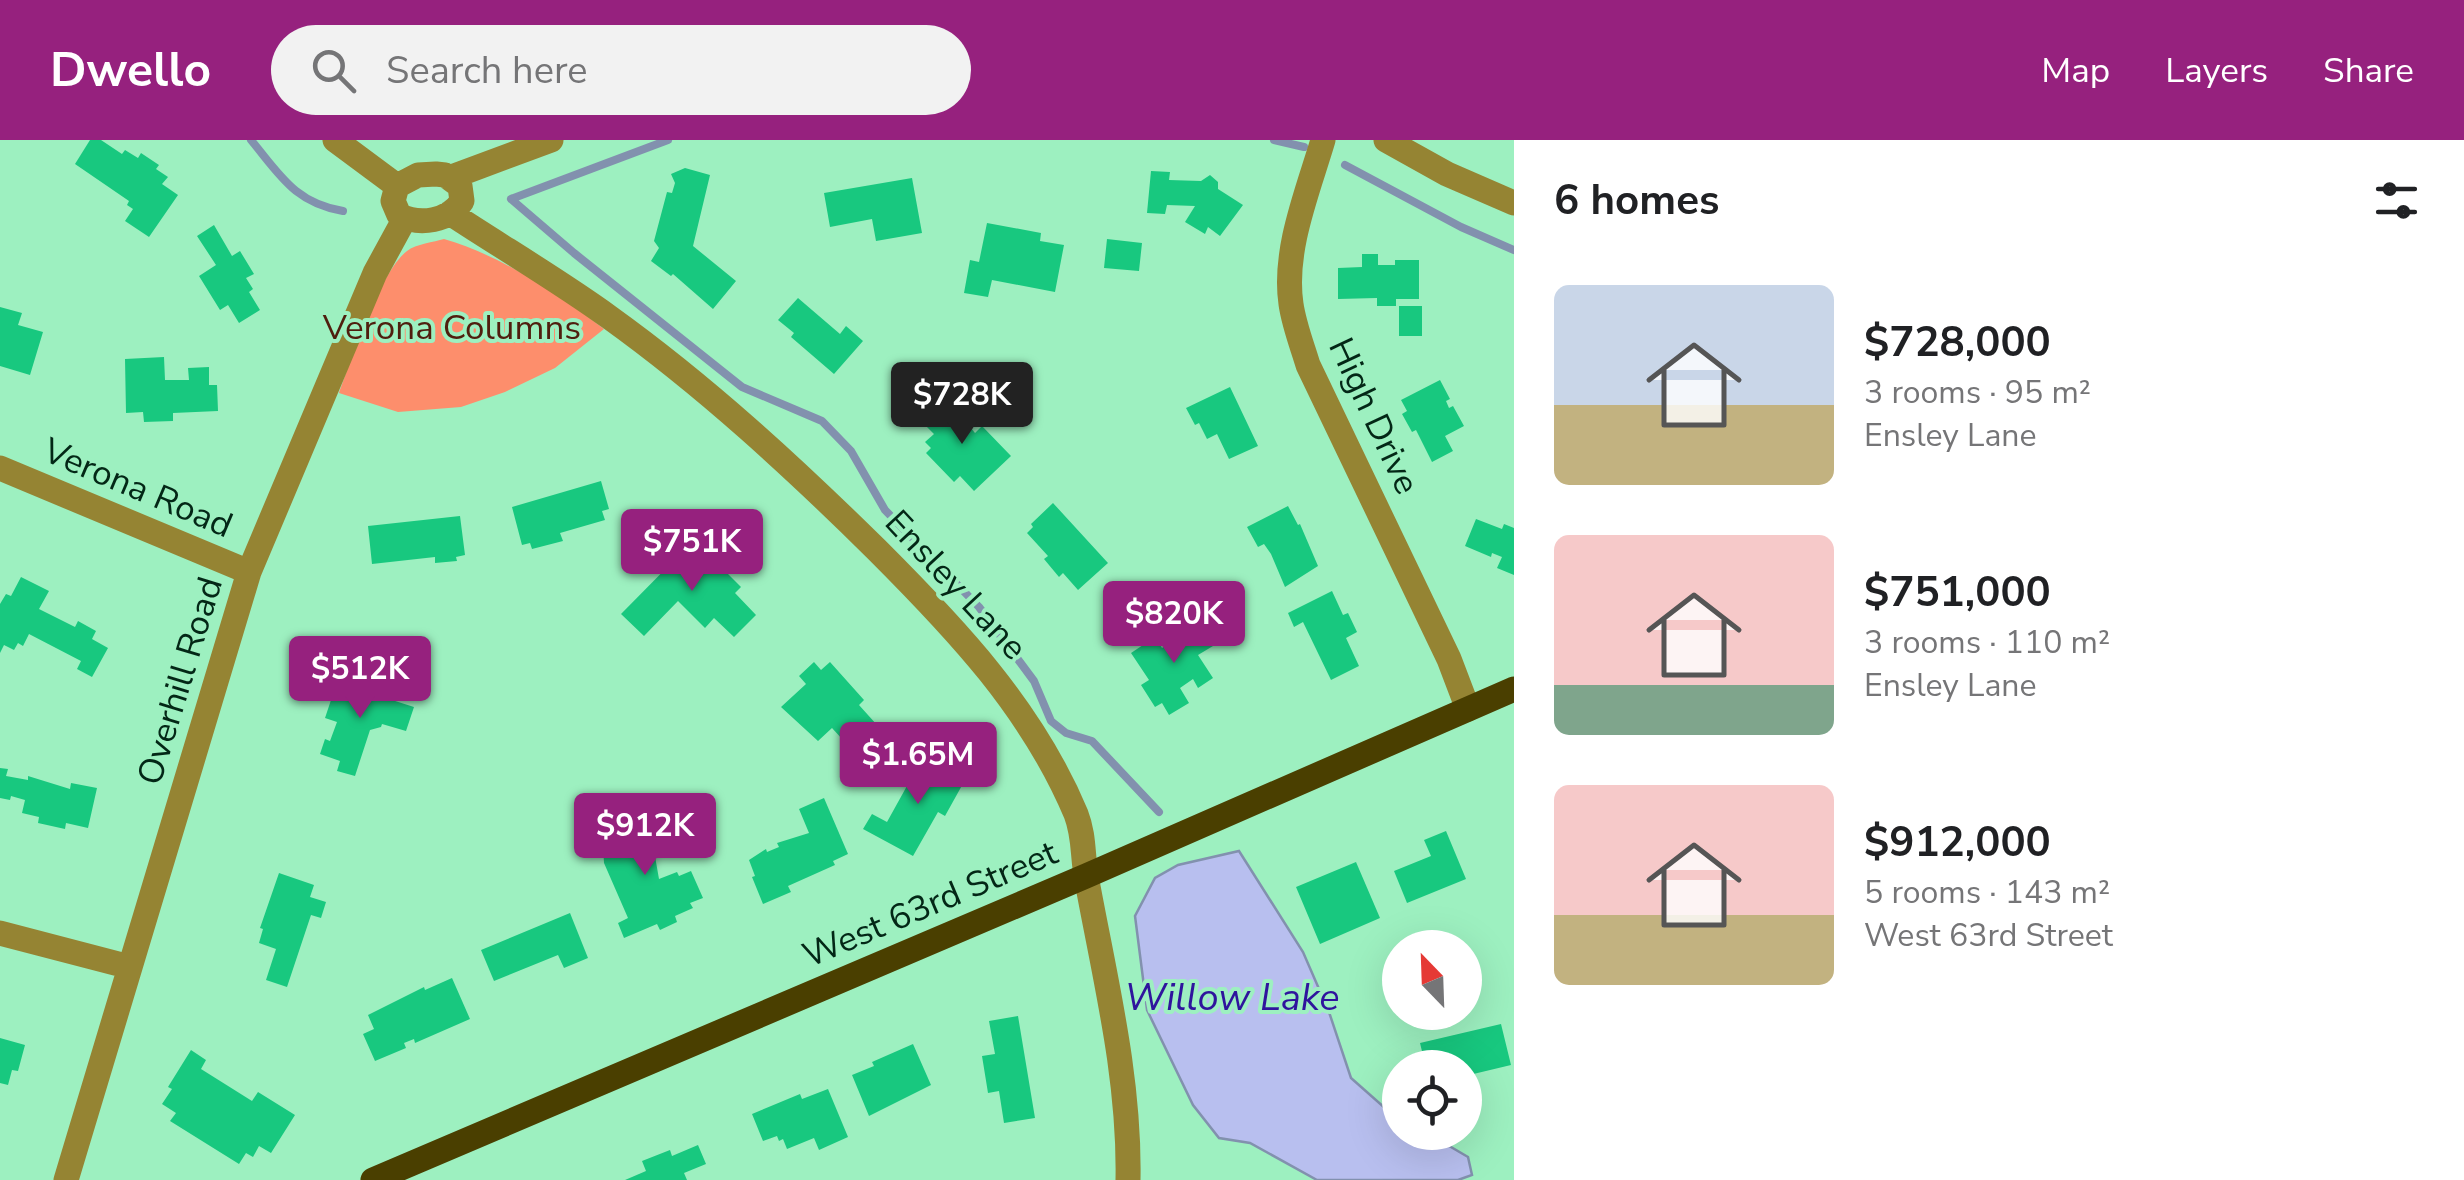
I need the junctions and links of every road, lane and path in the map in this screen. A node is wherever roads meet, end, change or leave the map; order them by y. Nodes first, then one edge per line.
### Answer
1 (335, 140) edge
2 (552, 140) edge
3 (1323, 140) edge
4 (1386, 140) edge
5 (449, 178) junction
6 (397, 186) junction
7 (1514, 203) edge
8 (450, 213) junction
9 (405, 218) junction
10 (0, 468) edge
11 (249, 572) junction
12 (1514, 689) edge
13 (1468, 709) junction
14 (1086, 876) junction
15 (0, 933) edge
16 (130, 966) junction
17 (66, 1180) edge
18 (373, 1180) edge
19 (1128, 1180) edge

1 - 6 street
2 - 5 street
3 - 13 street, High Drive
4 - 7 street
5 - 6 street
5 - 8 street
6 - 9 street
8 - 9 street
8 - 14 street, Ensley Lane
9 - 11 street, Overhill Road
10 - 11 street, Verona Road
11 - 16 street, Overhill Road
12 - 13 main road, West 63rd Street
13 - 14 main road, West 63rd Street
14 - 18 main road, West 63rd Street
14 - 19 street, Ensley Lane
15 - 16 street
16 - 17 street, Overhill Road

